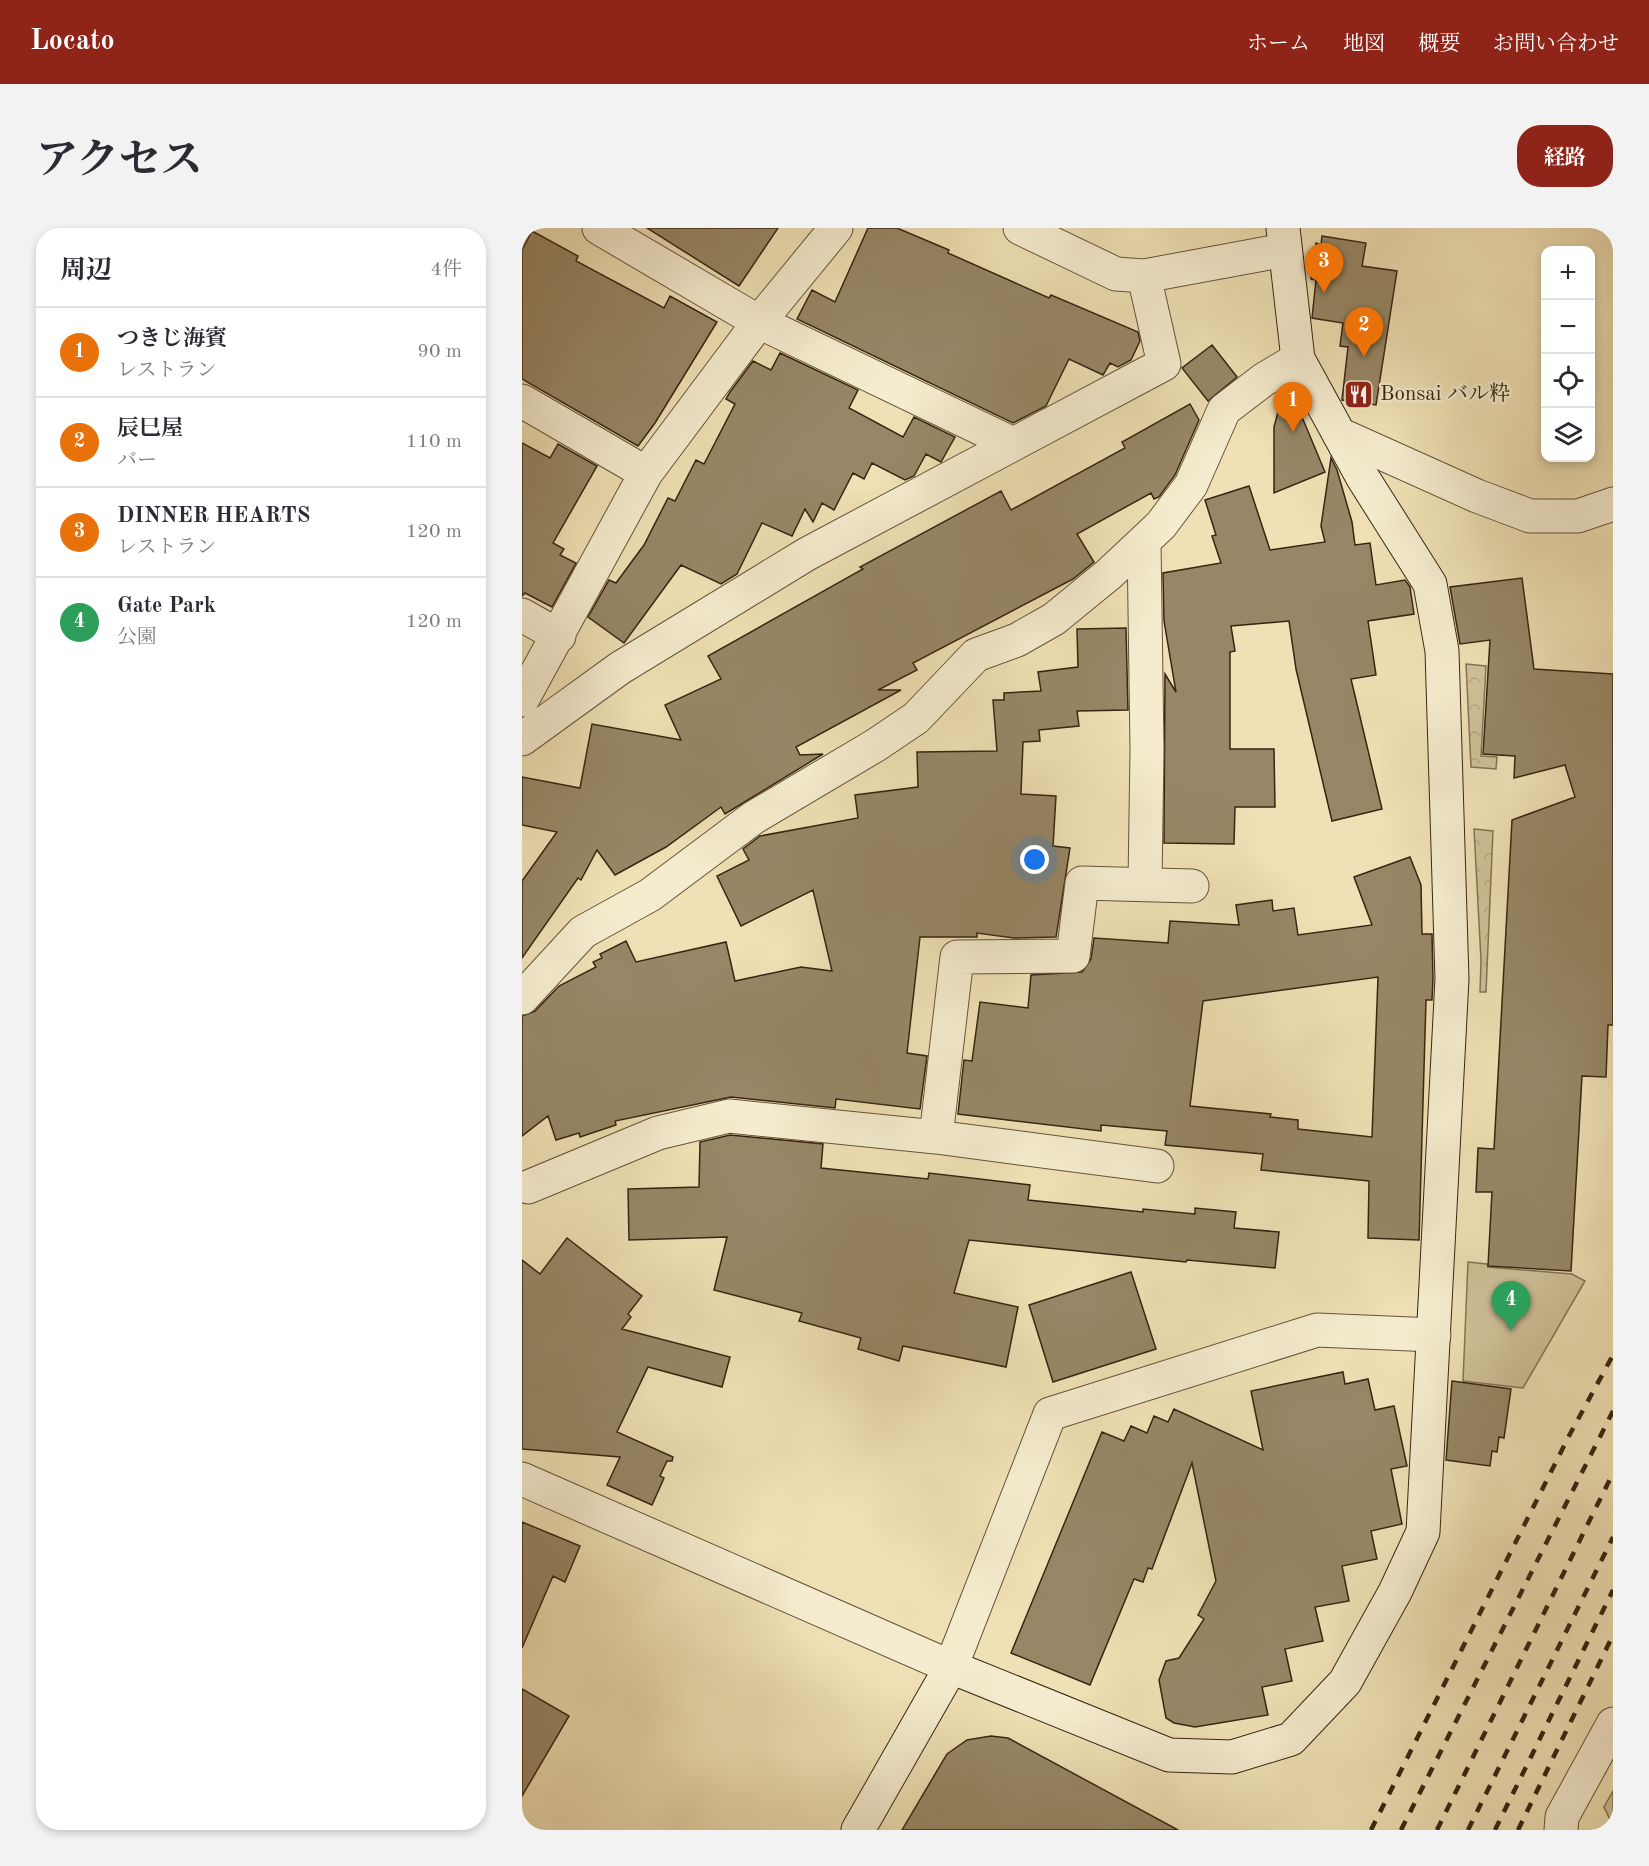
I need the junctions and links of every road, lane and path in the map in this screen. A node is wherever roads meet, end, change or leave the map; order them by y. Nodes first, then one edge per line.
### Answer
1 (599, 228) edge
2 (836, 228) edge
3 (1020, 228) edge
4 (1284, 239) edge
5 (1144, 276) junction
6 (759, 322) junction
7 (1298, 360) junction
8 (522, 401) edge
9 (1339, 434) junction
10 (1012, 444) junction
11 (646, 473) junction
12 (1613, 504) edge
13 (1144, 541) junction
14 (522, 615) edge
15 (559, 636) junction
16 (522, 700) edge
17 (522, 739) edge
18 (1145, 883) junction
19 (1192, 886) dead end
20 (522, 998) edge
21 (936, 1137) junction
22 (1157, 1166) dead end
23 (524, 1187) edge
24 (1434, 1335) junction
25 (522, 1479) edge
26 (951, 1667) junction
27 (1613, 1725) edge
28 (858, 1830) edge
29 (1562, 1830) edge

1 - 6 street
2 - 6 street
3 - 5 street
4 - 5 street
4 - 7 street
5 - 10 street
6 - 10 street
6 - 11 street
7 - 9 street
7 - 13 street
8 - 11 street
9 - 12 street
9 - 24 street
10 - 17 street
11 - 15 street
13 - 18 street
13 - 20 street
14 - 15 street
15 - 16 street
18 - 19 street
18 - 21 street
21 - 22 street
21 - 23 street
24 - 26 street
24 - 26 street
25 - 26 street
26 - 28 street
27 - 29 street

